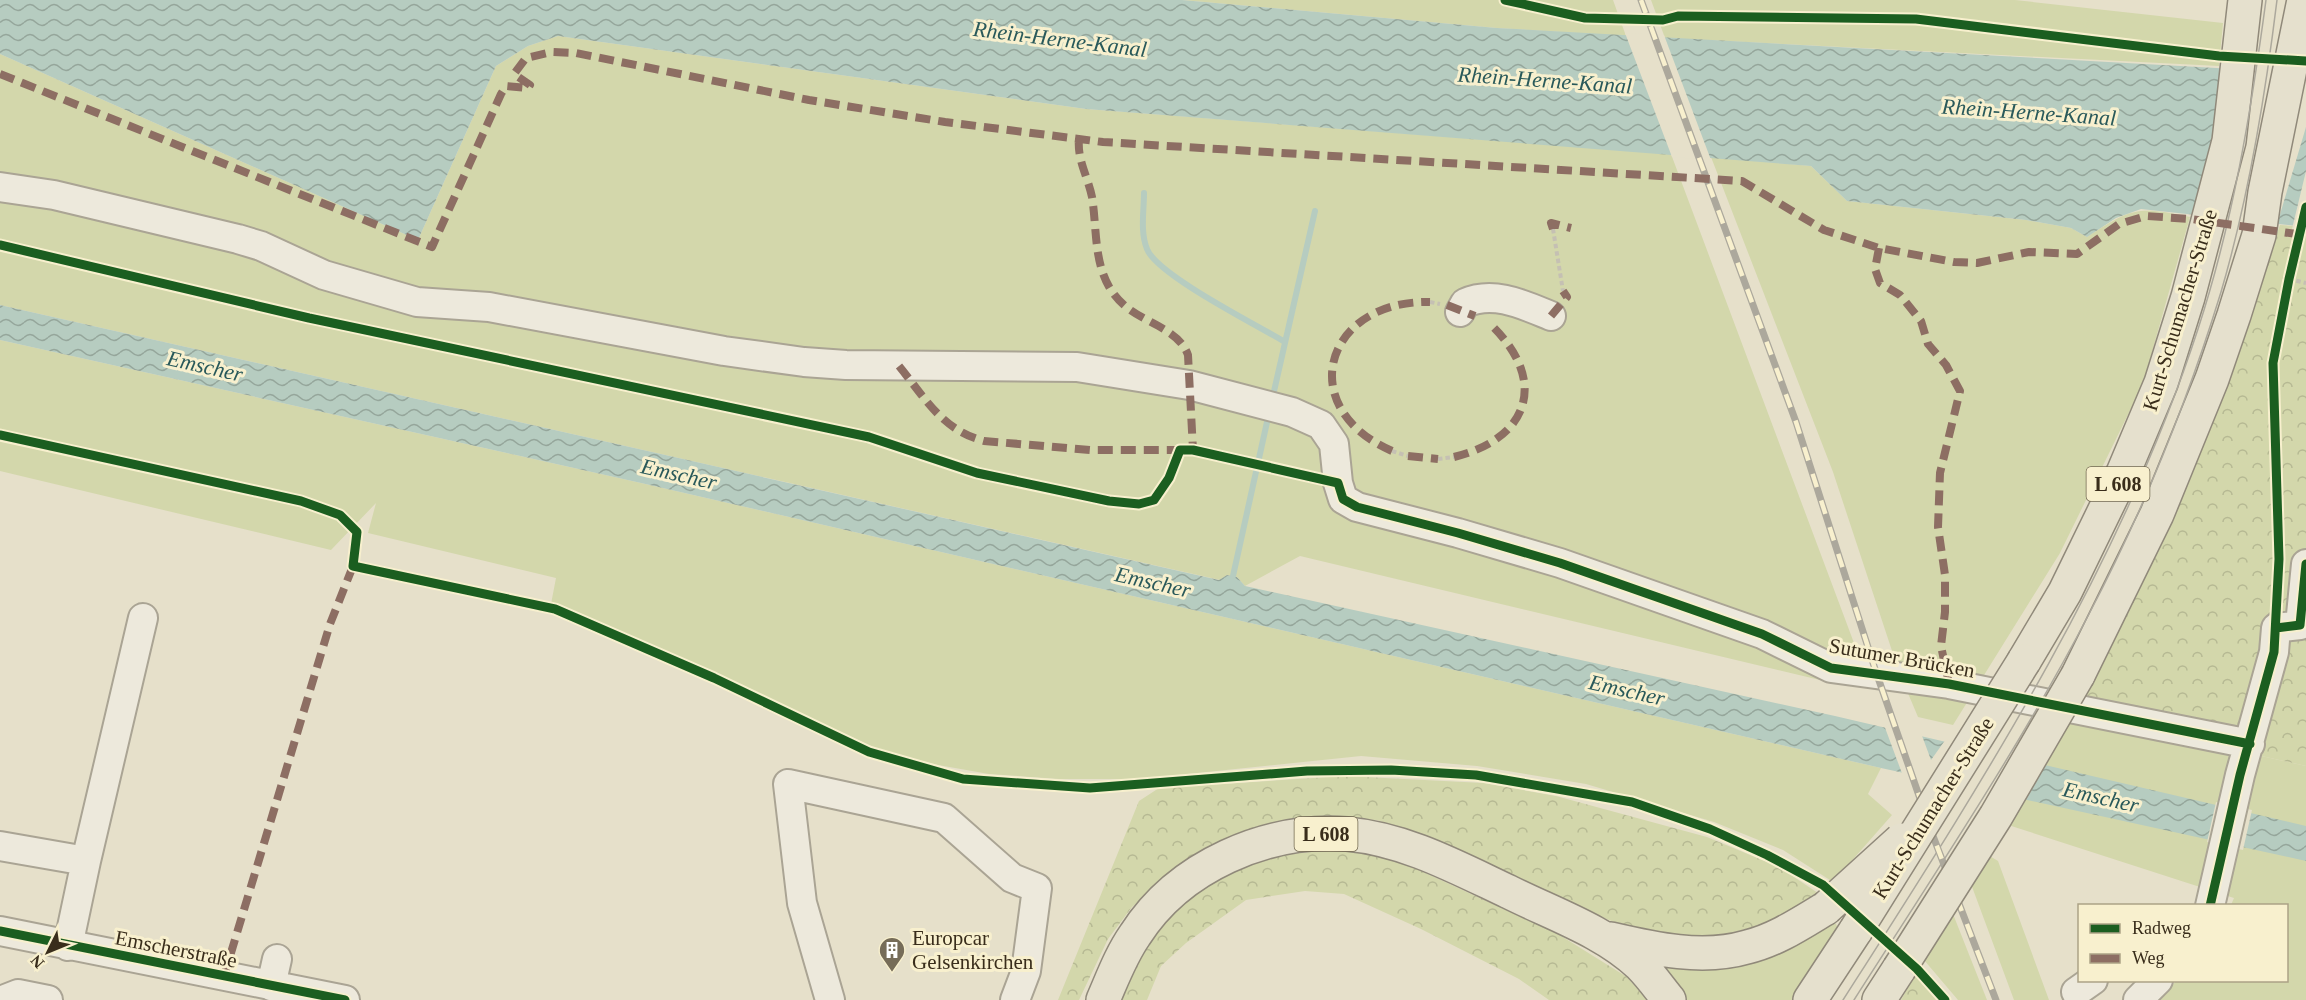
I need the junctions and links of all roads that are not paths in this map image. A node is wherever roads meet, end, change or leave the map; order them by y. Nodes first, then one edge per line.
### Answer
1 (2245, 0) edge
2 (2304, 0) edge
3 (2306, 99) edge
4 (0, 188) edge
5 (2259, 236) junction
6 (1460, 312) dead end
7 (1551, 316) dead end
8 (2306, 564) edge
9 (143, 618) dead end
10 (2250, 744) junction
11 (1928, 817) junction
12 (0, 846) edge
13 (86, 861) junction
14 (2210, 904) edge
15 (0, 931) edge
16 (1603, 938) junction
17 (68, 946) junction
18 (2157, 982) edge
19 (3, 1000) edge
20 (48, 1000) edge
21 (341, 1000) edge
22 (830, 1000) edge
23 (1015, 1000) edge
24 (1103, 1000) edge
25 (1669, 1000) edge
26 (1810, 1000) edge
27 (1879, 1000) edge
28 (2138, 1000) edge

1 - 11 main road, Kurt-Schumacher-Straße / L 608, bridge
2 - 5 main road, L 608
3 - 5 main road
4 - 10 street, Sutumer Brücken
5 - 27 main road, L 608, bridge
6 - 7 street
8 - 10 street
9 - 13 street
10 - 14 street
11 - 16 main road, L 608, bridge
11 - 26 main road, Kurt-Schumacher-Straße / L 608, bridge
12 - 13 street
13 - 17 street
15 - 17 street, Emscherstraße
16 - 24 main road, L 608
16 - 25 main road, L 608
17 - 21 street, Emscherstraße
18 - 28 street
19 - 20 street
22 - 23 street

